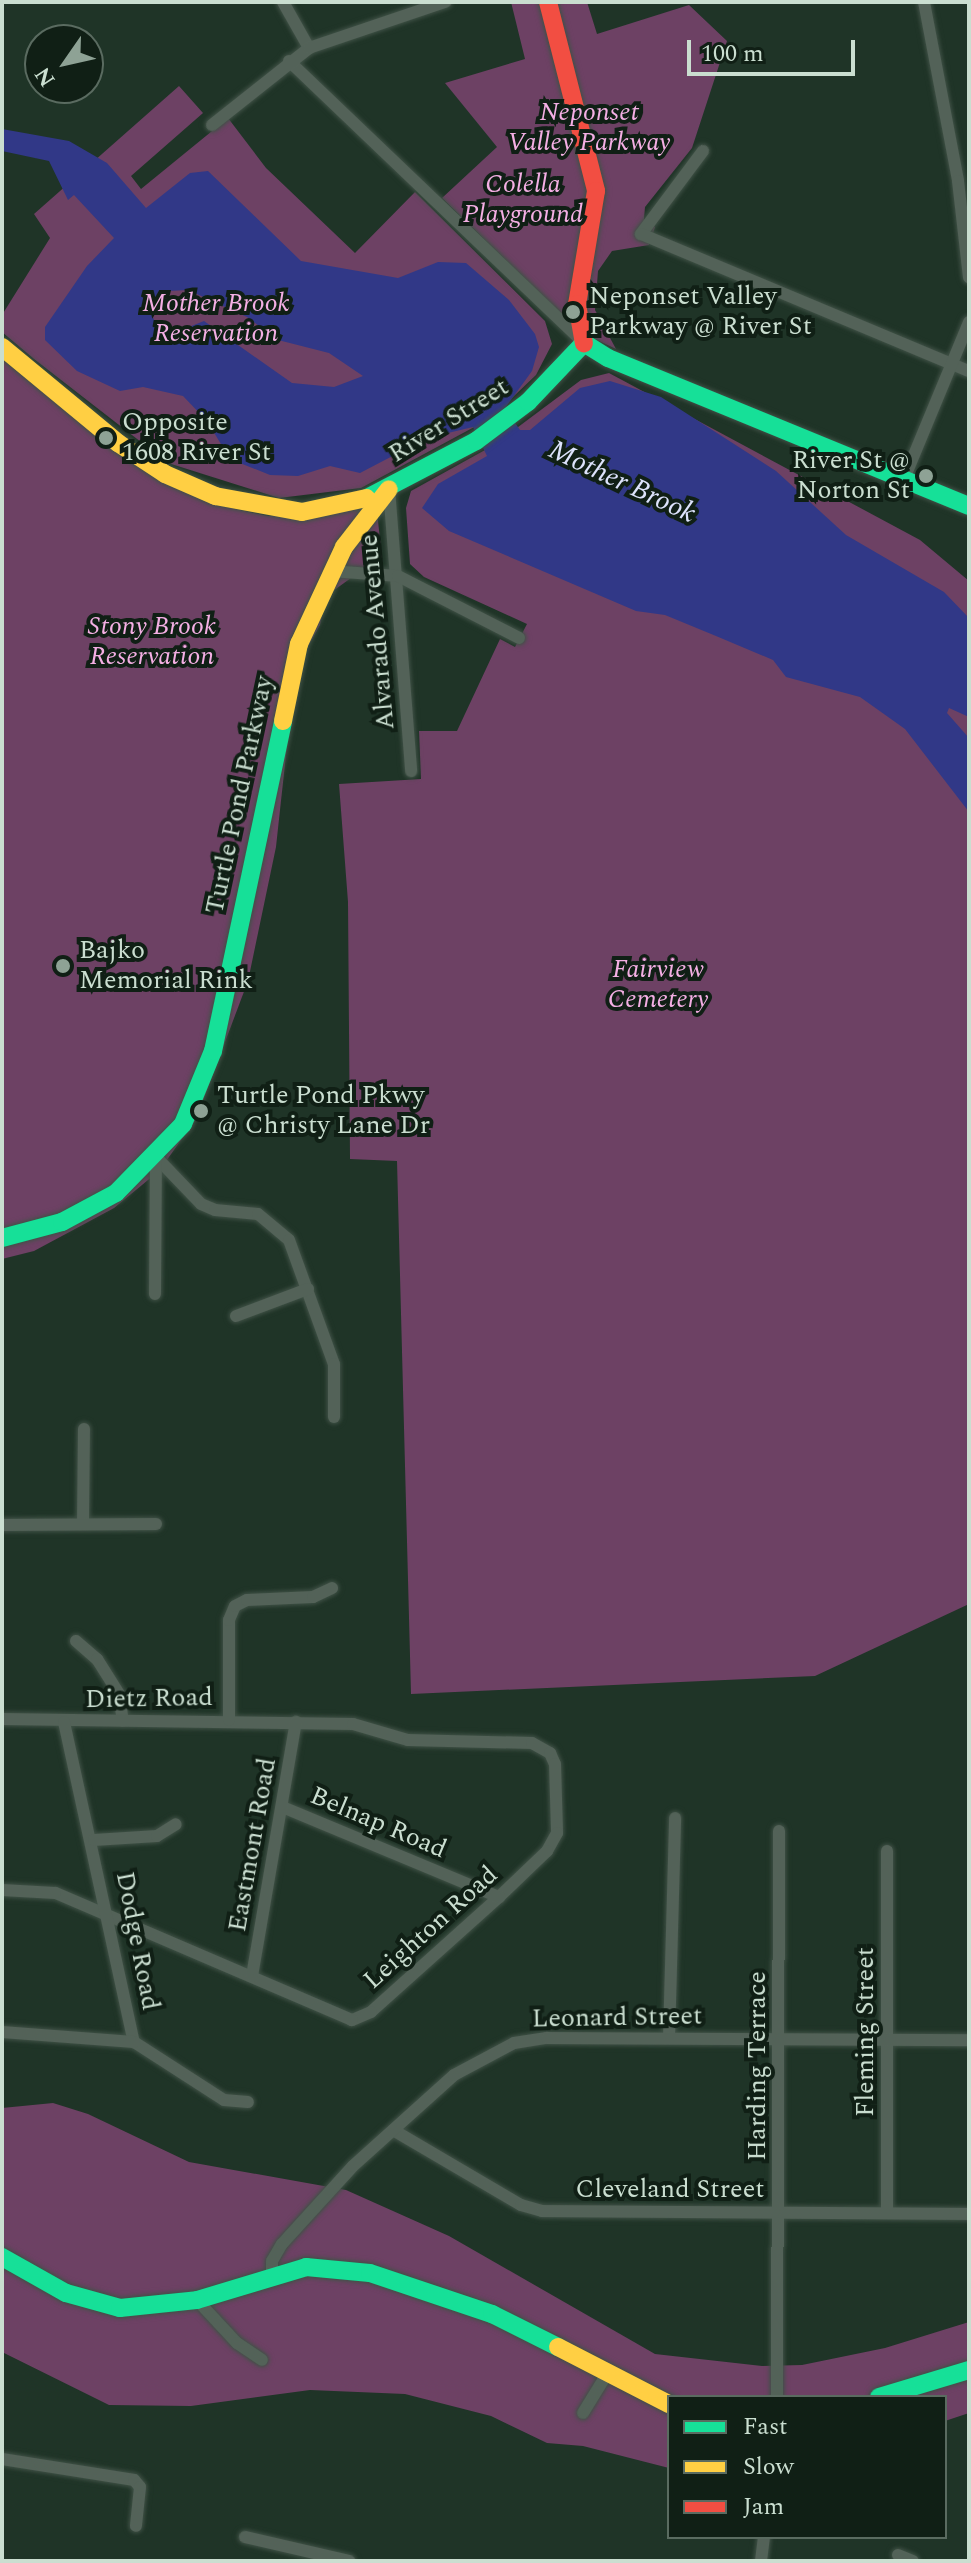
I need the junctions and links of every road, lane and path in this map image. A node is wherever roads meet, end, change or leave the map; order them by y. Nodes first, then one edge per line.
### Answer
1 (283, 2) edge
2 (445, 2) edge
3 (548, 2) edge
4 (924, 2) edge
5 (309, 48) junction
6 (289, 61) junction
7 (212, 125) dead end
8 (703, 151) dead end
9 (964, 180) edge
10 (969, 277) edge
11 (969, 322) edge
12 (584, 343) junction
13 (2, 347) edge
14 (952, 364) junction
15 (969, 371) edge
16 (904, 479) junction
17 (389, 489) junction
18 (355, 504) junction
19 (969, 506) edge
20 (344, 547) junction
21 (331, 571) junction
22 (398, 576) junction
23 (519, 638) dead end
24 (411, 771) dead end
25 (156, 1157) junction
26 (2, 1238) edge
27 (308, 1289) junction
28 (155, 1294) dead end
29 (236, 1316) dead end
30 (334, 1417) dead end
31 (84, 1429) dead end
32 (83, 1523) junction
33 (156, 1524) dead end
34 (2, 1525) edge
35 (332, 1588) dead end
36 (76, 1641) dead end
37 (2, 1719) edge
38 (229, 1720) junction
39 (123, 1721) junction
40 (64, 1722) junction
41 (296, 1722) junction
42 (285, 1808) junction
43 (675, 1818) dead end
44 (176, 1824) dead end
45 (779, 1831) dead end
46 (94, 1840) junction
47 (887, 1851) dead end
48 (2, 1890) edge
49 (499, 1897) junction
50 (109, 1915) junction
51 (252, 1976) junction
52 (2, 2032) edge
53 (669, 2038) junction
54 (781, 2039) junction
55 (889, 2040) junction
56 (969, 2040) edge
57 (134, 2042) junction
58 (248, 2102) dead end
59 (393, 2130) junction
60 (779, 2213) junction
61 (887, 2213) junction
62 (969, 2214) edge
63 (2, 2257) edge
64 (272, 2275) junction
65 (197, 2300) junction
66 (262, 2360) dead end
67 (969, 2370) edge
68 (607, 2374) junction
69 (777, 2395) edge
70 (886, 2395) edge
71 (667, 2403) edge
72 (583, 2413) dead end
73 (2, 2459) edge
74 (136, 2526) dead end
75 (245, 2537) dead end
76 (764, 2539) edge
77 (898, 2555) dead end
78 (349, 2561) edge
79 (761, 2561) edge
80 (913, 2561) edge

1 - 5 street
2 - 5 street
3 - 12 main road
4 - 9 street
5 - 6 street
6 - 7 street
6 - 12 street
8 - 14 street
9 - 10 street
11 - 14 street
12 - 16 main road
12 - 17 main road, River Street
13 - 18 main road, River Street
14 - 15 street
14 - 16 street
16 - 19 main road
17 - 18 main road, River Street
17 - 20 main road, Turtle Pond Parkway
17 - 22 street, Alvarado Avenue
18 - 20 main road, Turtle Pond Parkway
20 - 21 main road, Turtle Pond Parkway
21 - 22 street
21 - 25 main road, Turtle Pond Parkway
22 - 23 street
22 - 24 street, Alvarado Avenue
25 - 26 main road, Turtle Pond Parkway
25 - 27 street
25 - 28 street
27 - 29 street
27 - 30 street
31 - 32 street
32 - 33 street
32 - 34 street
35 - 38 street
36 - 39 street
37 - 40 street, Dietz Road
38 - 39 street, Dietz Road
38 - 41 street, Dietz Road
39 - 40 street, Dietz Road
40 - 46 street, Dodge Road
41 - 42 street, Eastmont Road
41 - 49 street, Leighton Road
42 - 49 street, Belnap Road
42 - 51 street, Eastmont Road
43 - 53 street
44 - 46 street
45 - 54 street, Harding Terrace
46 - 50 street, Dodge Road
47 - 55 street, Fleming Street
48 - 50 street, Leighton Road
49 - 51 street, Leighton Road
50 - 51 street, Leighton Road
50 - 57 street, Dodge Road
52 - 57 street
53 - 54 street, Leonard Street
53 - 59 street, Leonard Street
54 - 55 street, Leonard Street
54 - 60 street, Harding Terrace
55 - 56 street, Leonard Street
55 - 61 street, Fleming Street
57 - 58 street, Dodge Road
59 - 60 street, Cleveland Street
59 - 64 street, Leonard Street
60 - 61 street, Cleveland Street
60 - 69 street, Harding Terrace
61 - 62 street, Cleveland Street
63 - 65 main road
64 - 65 main road
64 - 68 main road
65 - 66 street
67 - 70 main road
68 - 71 main road
68 - 72 street
73 - 74 street
75 - 78 street
76 - 79 street
77 - 80 street

